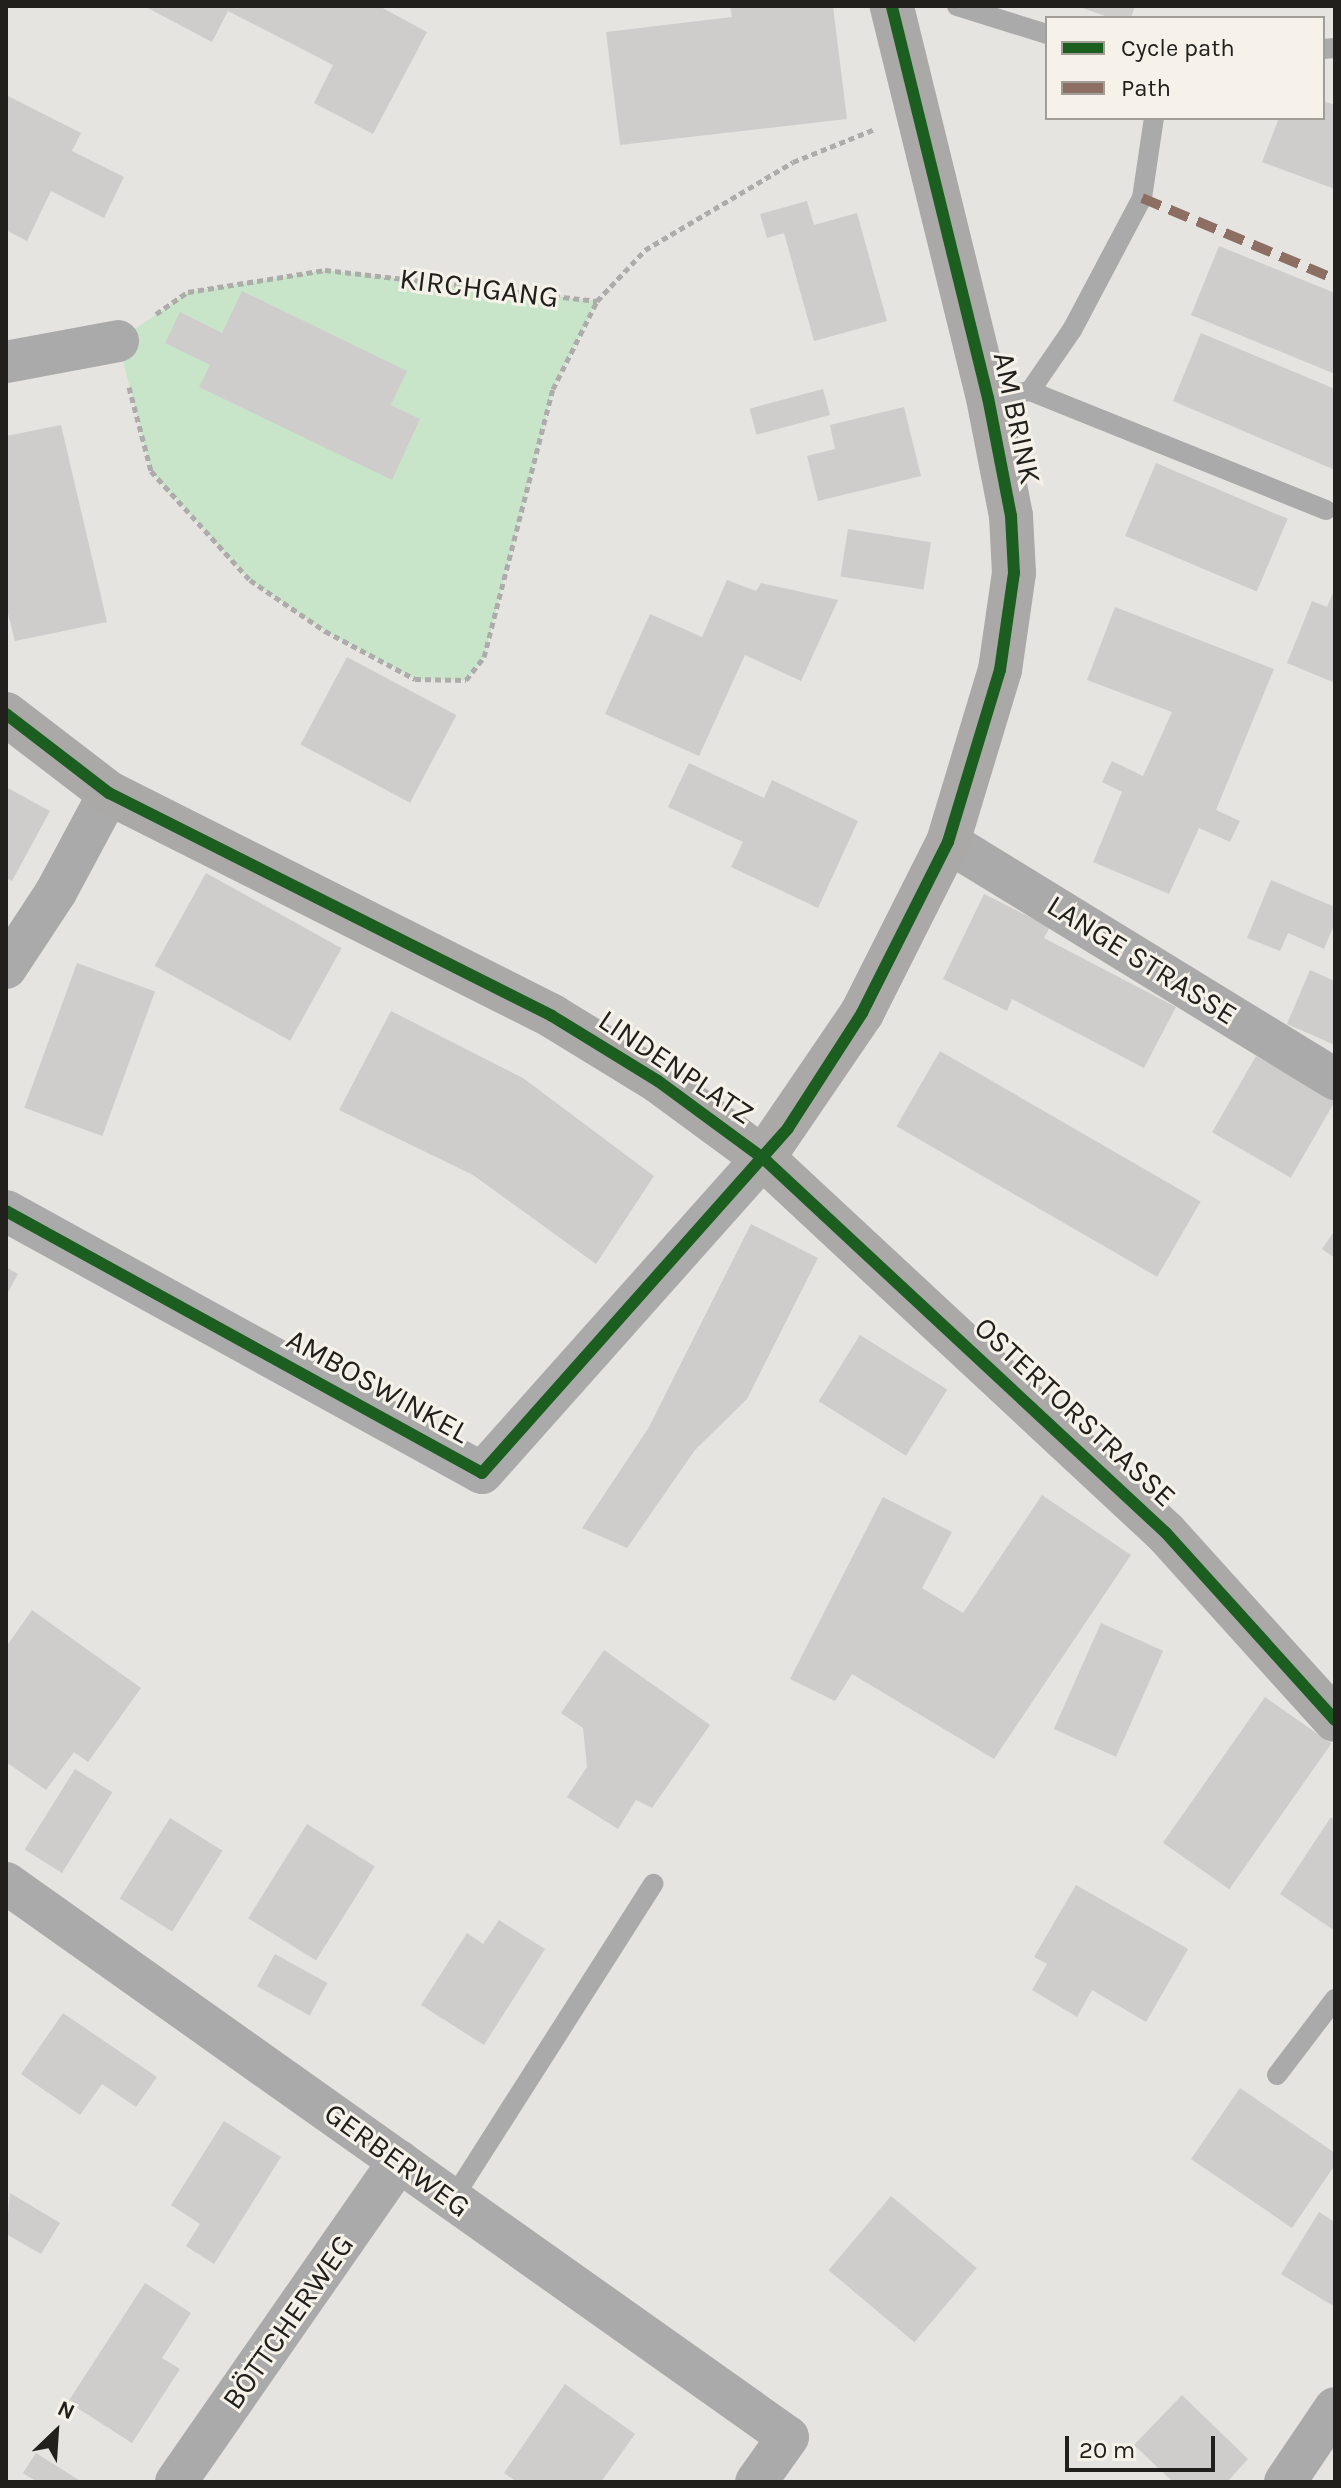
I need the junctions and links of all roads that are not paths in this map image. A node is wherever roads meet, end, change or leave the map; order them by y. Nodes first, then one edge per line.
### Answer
1 (892, 6) edge
2 (957, 6) edge
3 (1045, 33) edge
4 (1154, 120) edge
5 (118, 341) road end
6 (6, 362) edge
7 (1030, 391) junction
8 (988, 398) junction
9 (1326, 510) dead end
10 (6, 714) edge
11 (109, 793) junction
12 (948, 842) junction
13 (6, 968) edge
14 (1335, 1079) edge
15 (763, 1158) junction
16 (6, 1211) edge
17 (1335, 1720) edge
18 (653, 1884) dead end
19 (10, 1895) edge
20 (1335, 1999) edge
21 (1277, 2075) dead end
22 (399, 2161) junction
23 (452, 2200) junction
24 (1335, 2408) edge
25 (176, 2482) edge
26 (756, 2482) edge
27 (1285, 2482) edge

1 - 8 street, AM BRINK
2 - 3 lane
4 - 7 lane, AM BRINK
5 - 6 street
7 - 8 lane, AM BRINK
7 - 9 lane
8 - 12 street, AM BRINK
10 - 11 street, LINDENPLATZ
11 - 13 street
11 - 15 street, LINDENPLATZ
12 - 14 street, LANGE STRASSE
12 - 15 street, LINDENPLATZ
15 - 16 street, AMBOSWINKEL
15 - 17 street, OSTERTORSTRASSE
18 - 23 lane
19 - 22 street, GERBERWEG
20 - 21 lane
22 - 23 street, GERBERWEG
22 - 25 street, BÖTTCHERWEG
23 - 26 street, GERBERWEG
24 - 27 street

